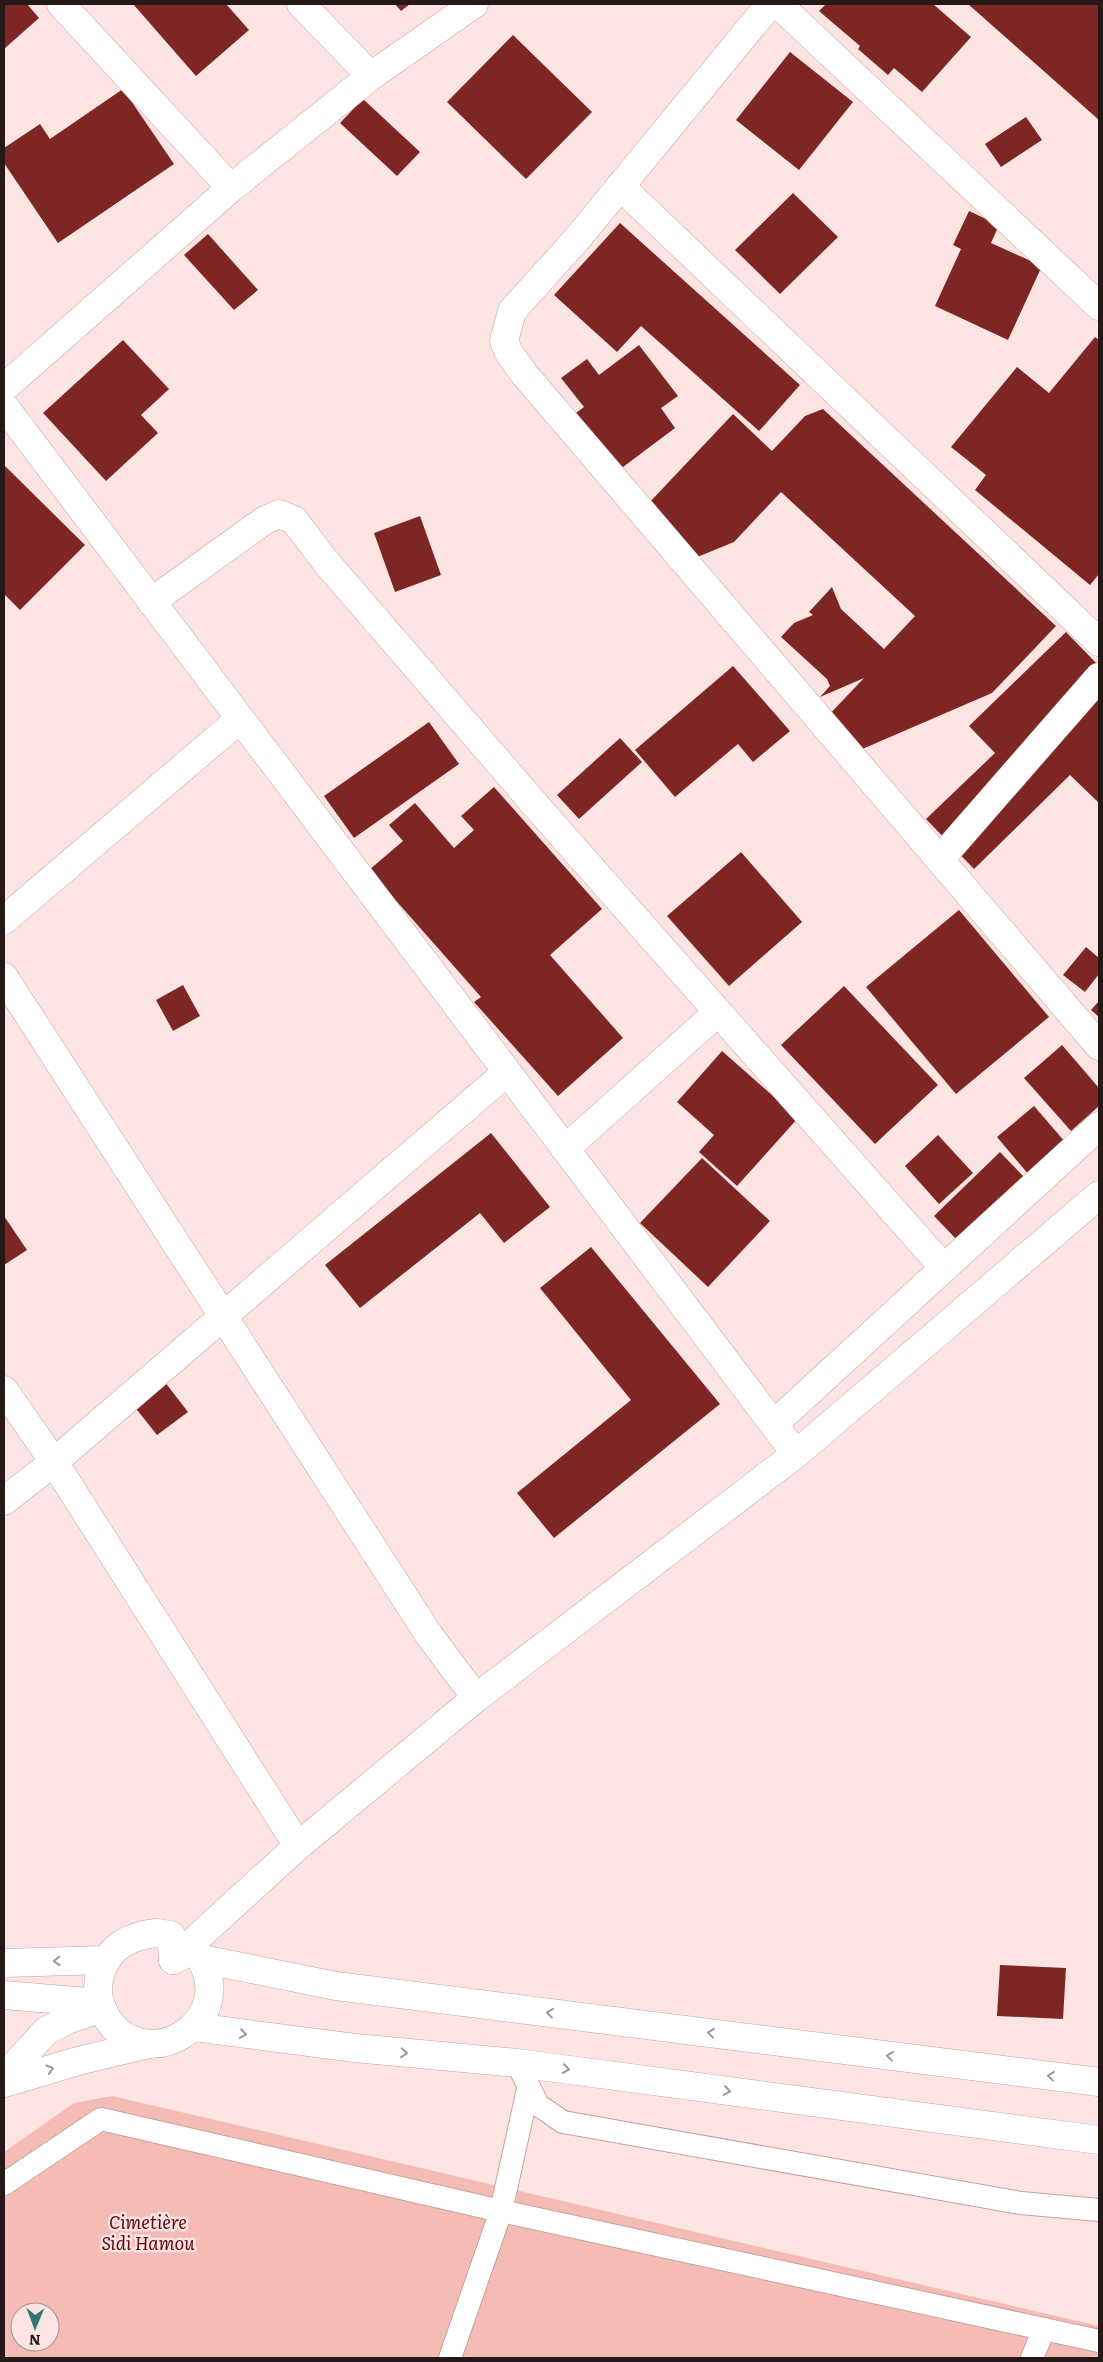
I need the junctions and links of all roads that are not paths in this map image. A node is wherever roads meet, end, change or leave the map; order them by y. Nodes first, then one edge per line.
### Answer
1 (60, 4) edge
2 (300, 4) edge
3 (474, 4) edge
4 (770, 4) edge
5 (778, 4) edge
6 (371, 76) junction
7 (620, 186) junction
8 (231, 188) junction
9 (1099, 306) edge
10 (4, 388) edge
11 (4, 406) edge
12 (151, 602) junction
13 (1099, 642) edge
14 (1099, 677) edge
15 (240, 719) junction
16 (941, 858) junction
17 (4, 920) edge
18 (4, 977) edge
19 (718, 1012) junction
20 (1099, 1046) edge
21 (507, 1072) junction
22 (1099, 1126) edge
23 (565, 1149) junction
24 (1099, 1194) edge
25 (944, 1268) junction
26 (223, 1314) junction
27 (4, 1390) edge
28 (774, 1424) junction
29 (796, 1454) junction
30 (54, 1462) junction
31 (4, 1501) edge
32 (476, 1698) junction
33 (298, 1846) junction
34 (202, 1959) junction
35 (106, 1960) junction
36 (173, 1960) junction
37 (4, 1963) edge
38 (4, 1996) edge
39 (101, 2006) junction
40 (194, 2027) junction
41 (149, 2044) junction
42 (517, 2063) junction
43 (4, 2077) edge
44 (1099, 2082) edge
45 (4, 2083) edge
46 (528, 2089) junction
47 (1099, 2140) edge
48 (4, 2184) edge
49 (1099, 2210) edge
50 (501, 2211) junction
51 (1044, 2330) junction
52 (1099, 2341) edge
53 (450, 2358) edge
54 (1032, 2358) edge

1 - 8 street
2 - 6 street
3 - 6 street
4 - 7 street
5 - 9 street
6 - 8 street
7 - 13 street
7 - 16 street
8 - 10 street
11 - 12 street
12 - 15 street
12 - 19 street
14 - 16 street
15 - 17 street
15 - 21 street
16 - 20 street
18 - 26 street
19 - 23 street
19 - 25 street
21 - 23 street
21 - 26 street
22 - 25 street
23 - 28 street
24 - 29 street
25 - 28 street
26 - 30 street
26 - 32 street
27 - 30 street
28 - 29 street
29 - 32 street
30 - 31 street
30 - 33 street
32 - 33 street
33 - 36 street
34 - 36 street
34 - 40 street
44 -> 34 street
35 - 36 street
35 -> 37 street
35 - 39 street
38 - 39 street
39 - 41 street
39 - 43 street
40 - 41 street
40 -> 42 street
45 -> 41 street
42 - 46 lane
42 -> 47 street
46 - 49 lane
46 - 50 lane
48 - 50 lane
50 - 51 lane
50 - 53 lane
51 - 52 lane
51 - 54 lane

